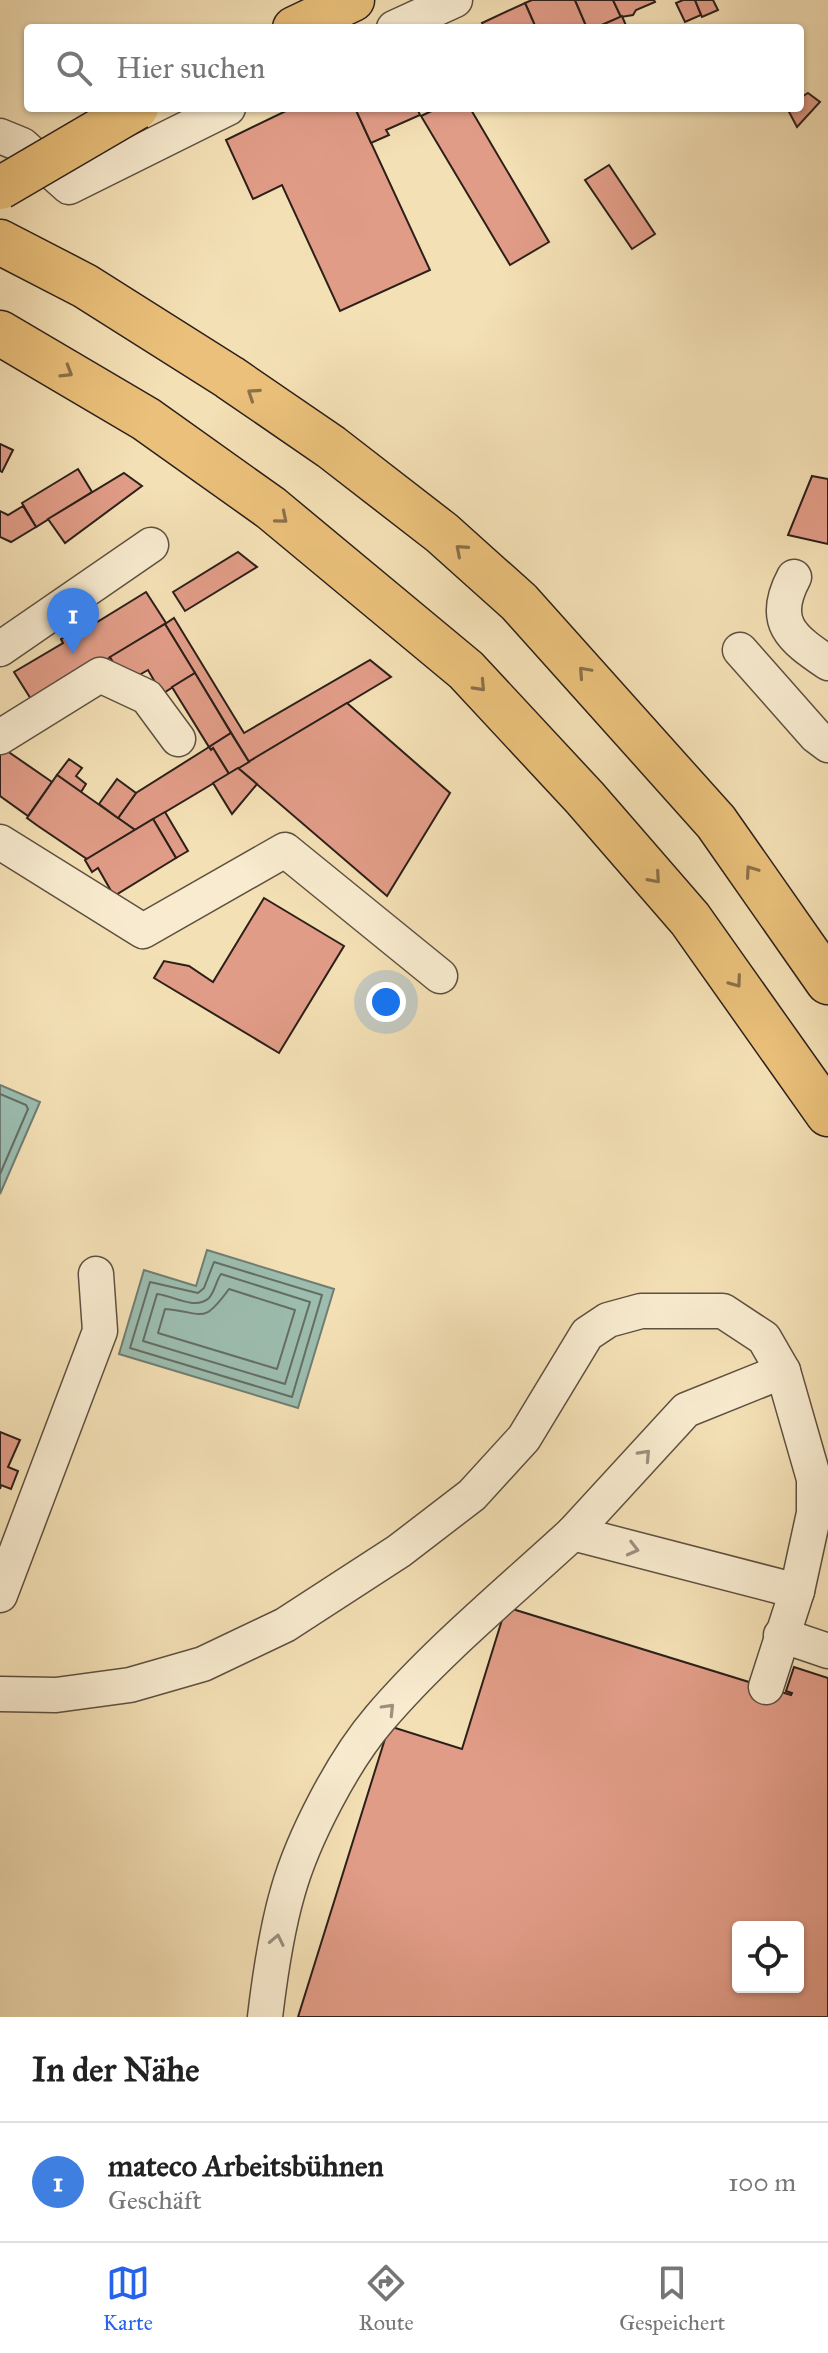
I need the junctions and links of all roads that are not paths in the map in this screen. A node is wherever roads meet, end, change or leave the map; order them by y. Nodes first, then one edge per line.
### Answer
1 (353, 0) edge
2 (455, 0) edge
3 (302, 24) edge
4 (403, 24) edge
5 (130, 112) edge
6 (220, 112) edge
7 (0, 136) edge
8 (0, 188) edge
9 (0, 242) edge
10 (0, 333) edge
11 (151, 545) dead end
12 (794, 577) dead end
13 (0, 649) edge
14 (740, 650) dead end
15 (828, 663) edge
16 (0, 737) edge
17 (178, 739) dead end
18 (828, 745) edge
19 (0, 816) edge
20 (0, 842) edge
21 (74, 862) dead end
22 (796, 935) junction
23 (828, 971) edge
24 (440, 976) dead end
25 (828, 982) edge
26 (828, 1114) edge
27 (96, 1274) dead end
28 (783, 1371) junction
29 (573, 1533) junction
30 (797, 1591) junction
31 (0, 1595) edge
32 (781, 1635) junction
33 (828, 1651) edge
34 (766, 1687) dead end
35 (0, 1694) edge
36 (265, 2017) edge

1 - 3 main road
2 - 4 street
5 - 8 main road, bridge
6 - 7 street
22 -> 9 highway
10 -> 26 highway
11 - 13 street
12 - 15 street
14 - 18 street
16 - 17 street
19 - 21 street
20 - 24 street
22 - 23 highway
22 - 25 highway
27 - 31 street
29 -> 28 street
28 - 30 street
28 - 35 street
29 -> 30 street
36 -> 29 street
30 - 32 street
32 - 33 street
32 - 34 street

